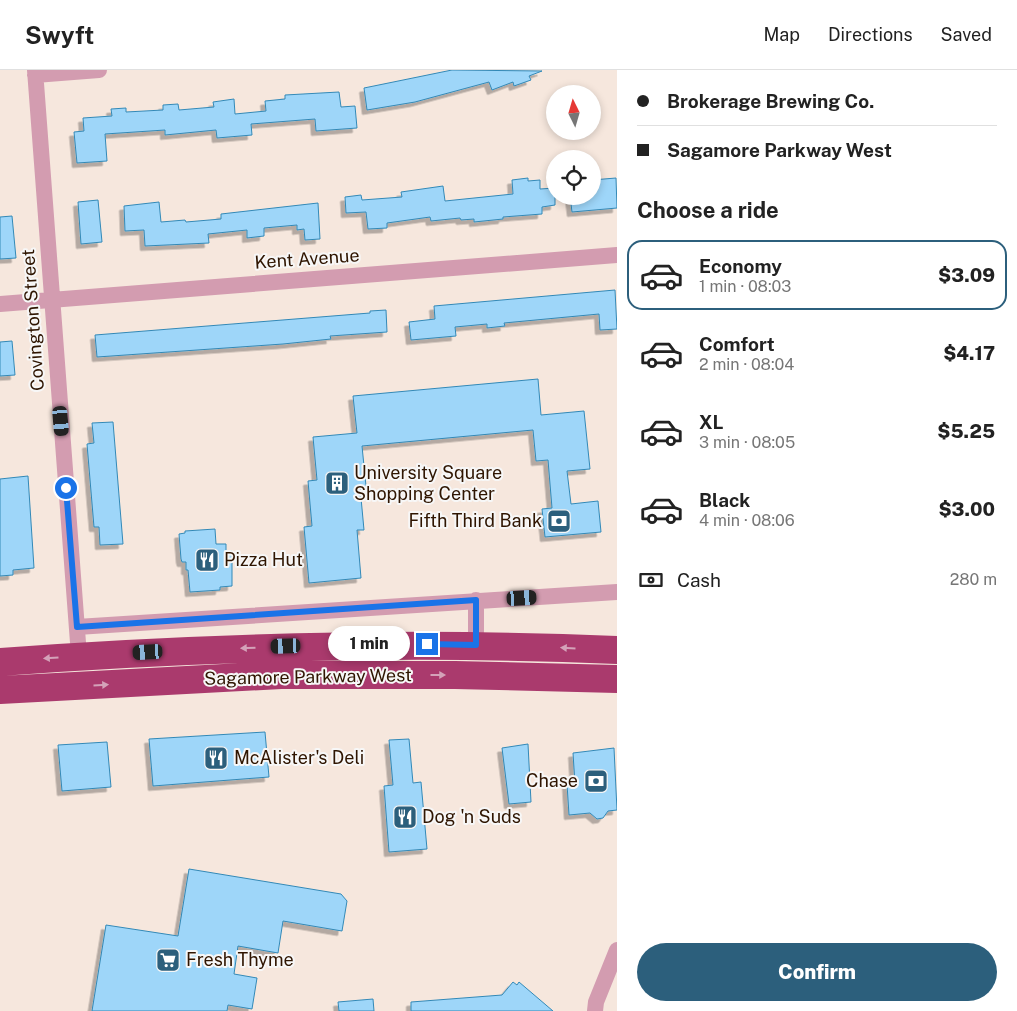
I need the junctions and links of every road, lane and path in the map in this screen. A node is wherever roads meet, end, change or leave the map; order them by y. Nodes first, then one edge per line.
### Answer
1 (99, 70) edge
2 (35, 72) edge
3 (617, 255) edge
4 (52, 300) junction
5 (0, 304) edge
6 (617, 592) edge
7 (476, 600) junction
8 (77, 627) junction
9 (476, 645) junction
10 (617, 650) edge
11 (79, 656) junction
12 (0, 662) edge
13 (617, 679) edge
14 (0, 690) edge
15 (617, 950) edge
16 (595, 1011) edge

1 - 2 street
2 - 4 street, Covington Street
3 - 4 street, Kent Avenue
4 - 5 street, Kent Avenue
4 - 8 street, Covington Street
6 - 7 street
7 - 8 street
7 - 9 street
8 - 11 street, Covington Street
10 -> 9 highway, Sagamore Parkway West
9 -> 11 highway, Sagamore Parkway West
11 -> 12 highway, Sagamore Parkway West
14 -> 13 highway, Sagamore Parkway West
15 - 16 street

